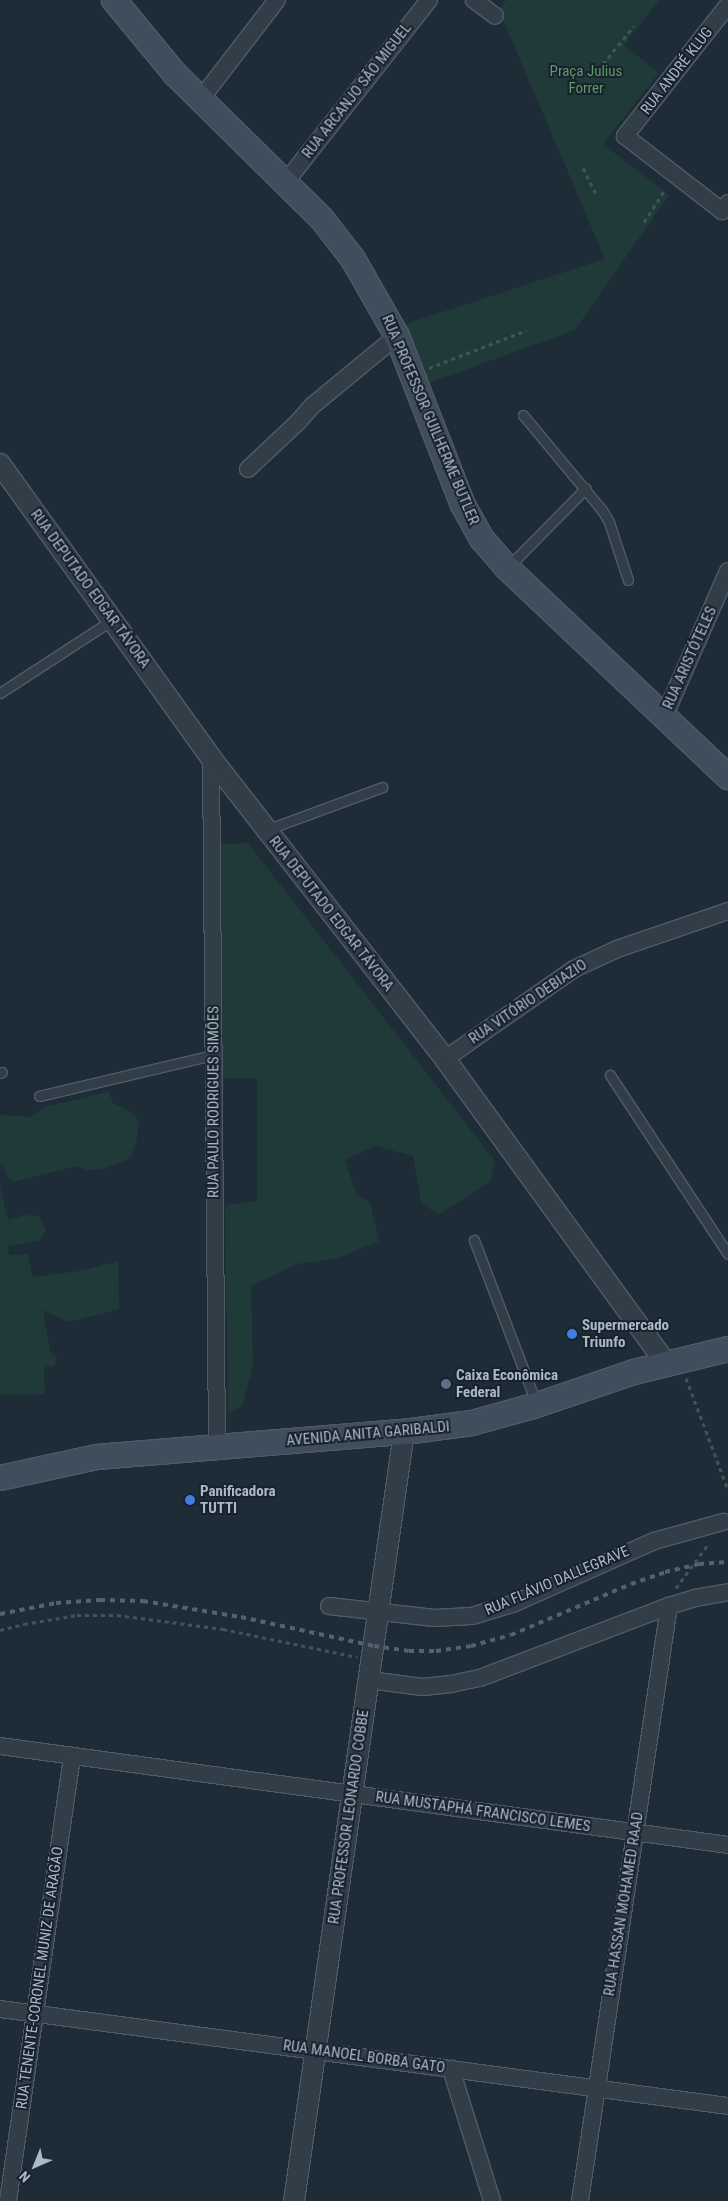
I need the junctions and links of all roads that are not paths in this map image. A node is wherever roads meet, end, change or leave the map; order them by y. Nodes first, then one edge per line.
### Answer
1 (277, 0) edge
2 (429, 0) edge
3 (474, 0) edge
4 (118, 2) edge
5 (728, 5) edge
6 (495, 16) dead end
7 (200, 100) junction
8 (285, 183) junction
9 (725, 207) edge
10 (397, 336) junction
11 (523, 415) dead end
12 (0, 464) edge
13 (248, 469) dead end
14 (586, 488) junction
15 (508, 568) junction
16 (728, 571) edge
17 (628, 580) dead end
18 (112, 620) junction
19 (0, 693) edge
20 (664, 717) junction
21 (211, 758) junction
22 (728, 777) edge
23 (382, 787) dead end
24 (266, 830) junction
25 (728, 911) edge
26 (213, 1055) junction
27 (445, 1059) junction
28 (610, 1074) dead end
29 (40, 1096) dead end
30 (474, 1240) dead end
31 (728, 1254) edge
32 (728, 1349) edge
33 (672, 1361) junction
34 (537, 1405) junction
35 (404, 1432) junction
36 (217, 1446) junction
37 (0, 1478) edge
38 (722, 1522) road end
39 (728, 1592) edge
40 (329, 1606) dead end
41 (669, 1606) junction
42 (379, 1611) junction
43 (369, 1680) junction
44 (0, 1746) edge
45 (72, 1756) junction
46 (352, 1794) junction
47 (635, 1832) junction
48 (728, 1845) edge
49 (0, 2009) edge
50 (35, 2013) junction
51 (316, 2051) junction
52 (452, 2069) junction
53 (597, 2089) junction
54 (728, 2106) edge
55 (8, 2201) edge
56 (294, 2201) edge
57 (492, 2201) edge
58 (580, 2201) edge

1 - 7 street
2 - 8 street, RUA ARCANJO SÃO MIGUEL
3 - 6 street
4 - 7 main road, RUA PROFESSOR GUILHERME BUTLER
5 - 9 street, RUA ANDRÉ KLUG
7 - 8 main road, RUA PROFESSOR GUILHERME BUTLER
8 - 10 main road, RUA PROFESSOR GUILHERME BUTLER
10 - 13 street
10 - 15 main road, RUA PROFESSOR GUILHERME BUTLER
11 - 14 lane
12 - 18 street, RUA DEPUTADO EDGAR TÁVORA
14 - 15 lane
14 - 17 lane
15 - 20 main road, RUA PROFESSOR GUILHERME BUTLER
16 - 20 street, RUA ARISTÓTELES
18 - 19 lane
18 - 21 street, RUA DEPUTADO EDGAR TÁVORA
20 - 22 main road, RUA PROFESSOR GUILHERME BUTLER
21 - 24 street, RUA DEPUTADO EDGAR TÁVORA
21 - 26 street, RUA PAULO RODRIGUES SIMÕES
23 - 24 lane
24 - 27 street, RUA DEPUTADO EDGAR TÁVORA
25 - 27 street, RUA VITÓRIO DEBIAZIO
26 - 29 lane
26 - 36 street, RUA PAULO RODRIGUES SIMÕES
27 - 33 street, RUA DEPUTADO EDGAR TÁVORA
28 - 31 lane
30 - 34 lane
32 - 33 main road, AVENIDA ANITA GARIBALDI
33 - 34 main road, AVENIDA ANITA GARIBALDI
34 - 35 main road, AVENIDA ANITA GARIBALDI
35 - 36 main road, AVENIDA ANITA GARIBALDI
35 - 42 street, RUA PROFESSOR LEONARDO COBBE
36 - 37 main road, AVENIDA ANITA GARIBALDI
38 - 42 street, RUA FLÁVIO DALLEGRAVE
39 - 41 street
40 - 42 street, RUA FLÁVIO DALLEGRAVE
41 - 43 street
41 - 47 street, RUA HASSAN MOHAMED RAAD
42 - 43 street, RUA PROFESSOR LEONARDO COBBE
43 - 46 street, RUA PROFESSOR LEONARDO COBBE
44 - 45 street, RUA MUSTAPHÁ FRANCISCO LEMES
45 - 46 street, RUA MUSTAPHÁ FRANCISCO LEMES
45 - 50 street, RUA TENENTE-CORONEL MUNIZ DE ARAGÃO
46 - 47 street, RUA MUSTAPHÁ FRANCISCO LEMES
46 - 51 street, RUA PROFESSOR LEONARDO COBBE
47 - 48 street, RUA MUSTAPHÁ FRANCISCO LEMES
47 - 53 street, RUA HASSAN MOHAMED RAAD
49 - 50 street, RUA MANOEL BORBA GATO
50 - 51 street, RUA MANOEL BORBA GATO
50 - 55 street, RUA TENENTE-CORONEL MUNIZ DE ARAGÃO
51 - 52 street, RUA MANOEL BORBA GATO
51 - 56 street, RUA PROFESSOR LEONARDO COBBE
52 - 53 street, RUA MANOEL BORBA GATO
52 - 57 street
53 - 54 street, RUA MANOEL BORBA GATO
53 - 58 street, RUA HASSAN MOHAMED RAAD

